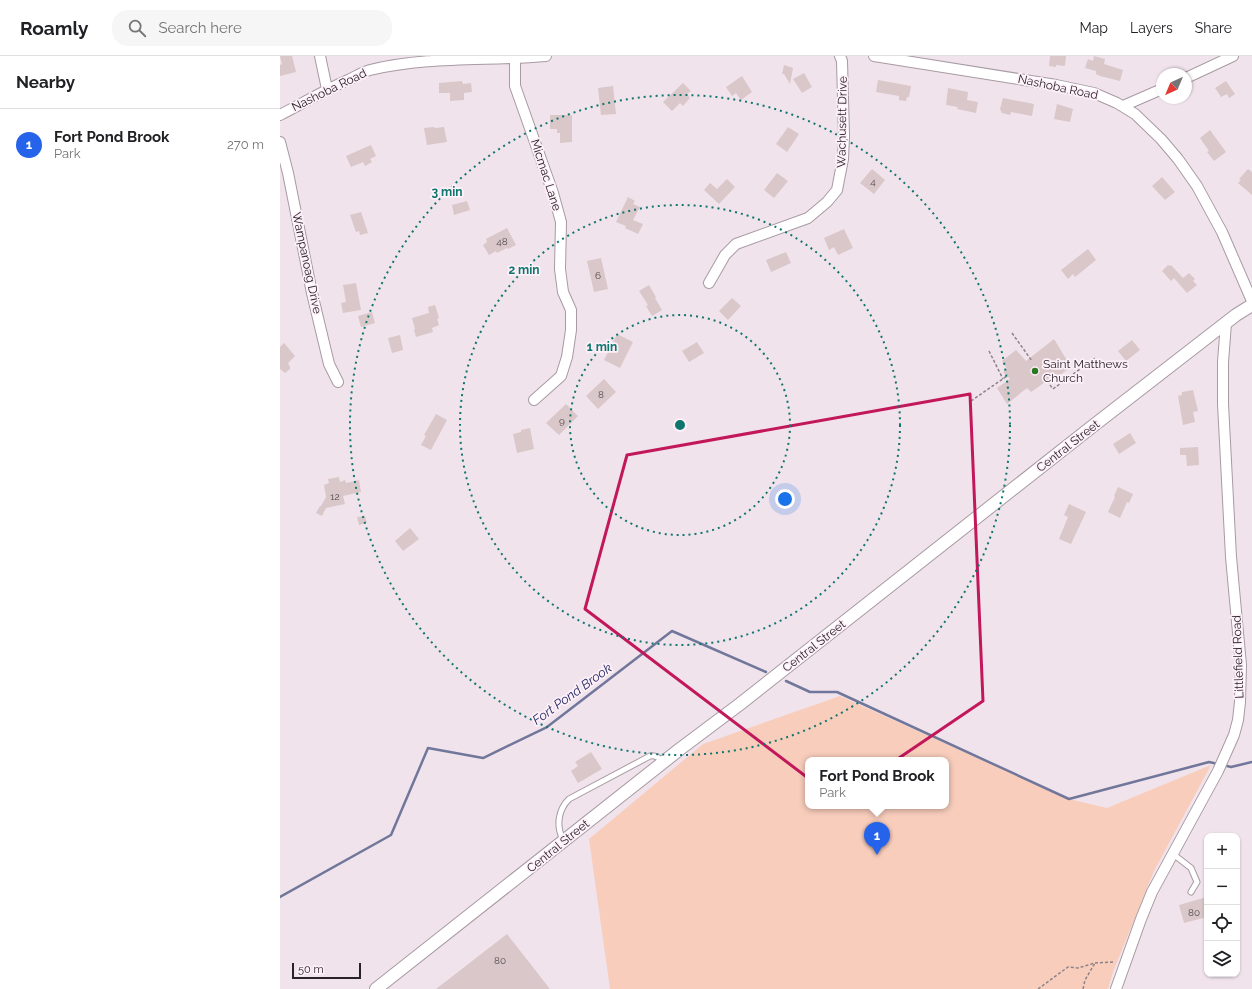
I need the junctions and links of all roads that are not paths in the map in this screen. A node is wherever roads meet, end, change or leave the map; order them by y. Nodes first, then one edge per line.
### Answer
1 (320, 56) edge
2 (546, 56) edge
3 (840, 56) edge
4 (874, 56) edge
5 (1233, 56) edge
6 (515, 58) junction
7 (1192, 75) edge
8 (327, 89) junction
9 (1156, 92) edge
10 (1123, 106) junction
11 (280, 115) edge
12 (280, 142) edge
13 (709, 283) dead end
14 (1252, 302) edge
15 (1252, 305) edge
16 (1226, 323) junction
17 (338, 382) dead end
18 (534, 400) dead end
19 (664, 763) junction
20 (564, 841) junction
21 (1173, 854) junction
22 (1191, 892) dead end
23 (376, 989) edge
24 (1116, 989) edge

1 - 8 street
2 - 6 street, Nashoba Road
3 - 13 street, Wachusett Drive
4 - 10 street, Nashoba Road
5 - 7 street
6 - 8 street, Nashoba Road
6 - 18 street, Micmac Lane
8 - 11 street, Nashoba Road
9 - 10 street
10 - 14 street, Nashoba Road
12 - 17 street, Wampanoag Drive
15 - 16 street, Central Street
16 - 19 street, Central Street
16 - 21 street, Littlefield Road
19 - 20 street, Central Street
19 - 20 lane
20 - 23 street, Central Street
21 - 22 lane
21 - 24 street, Littlefield Road

